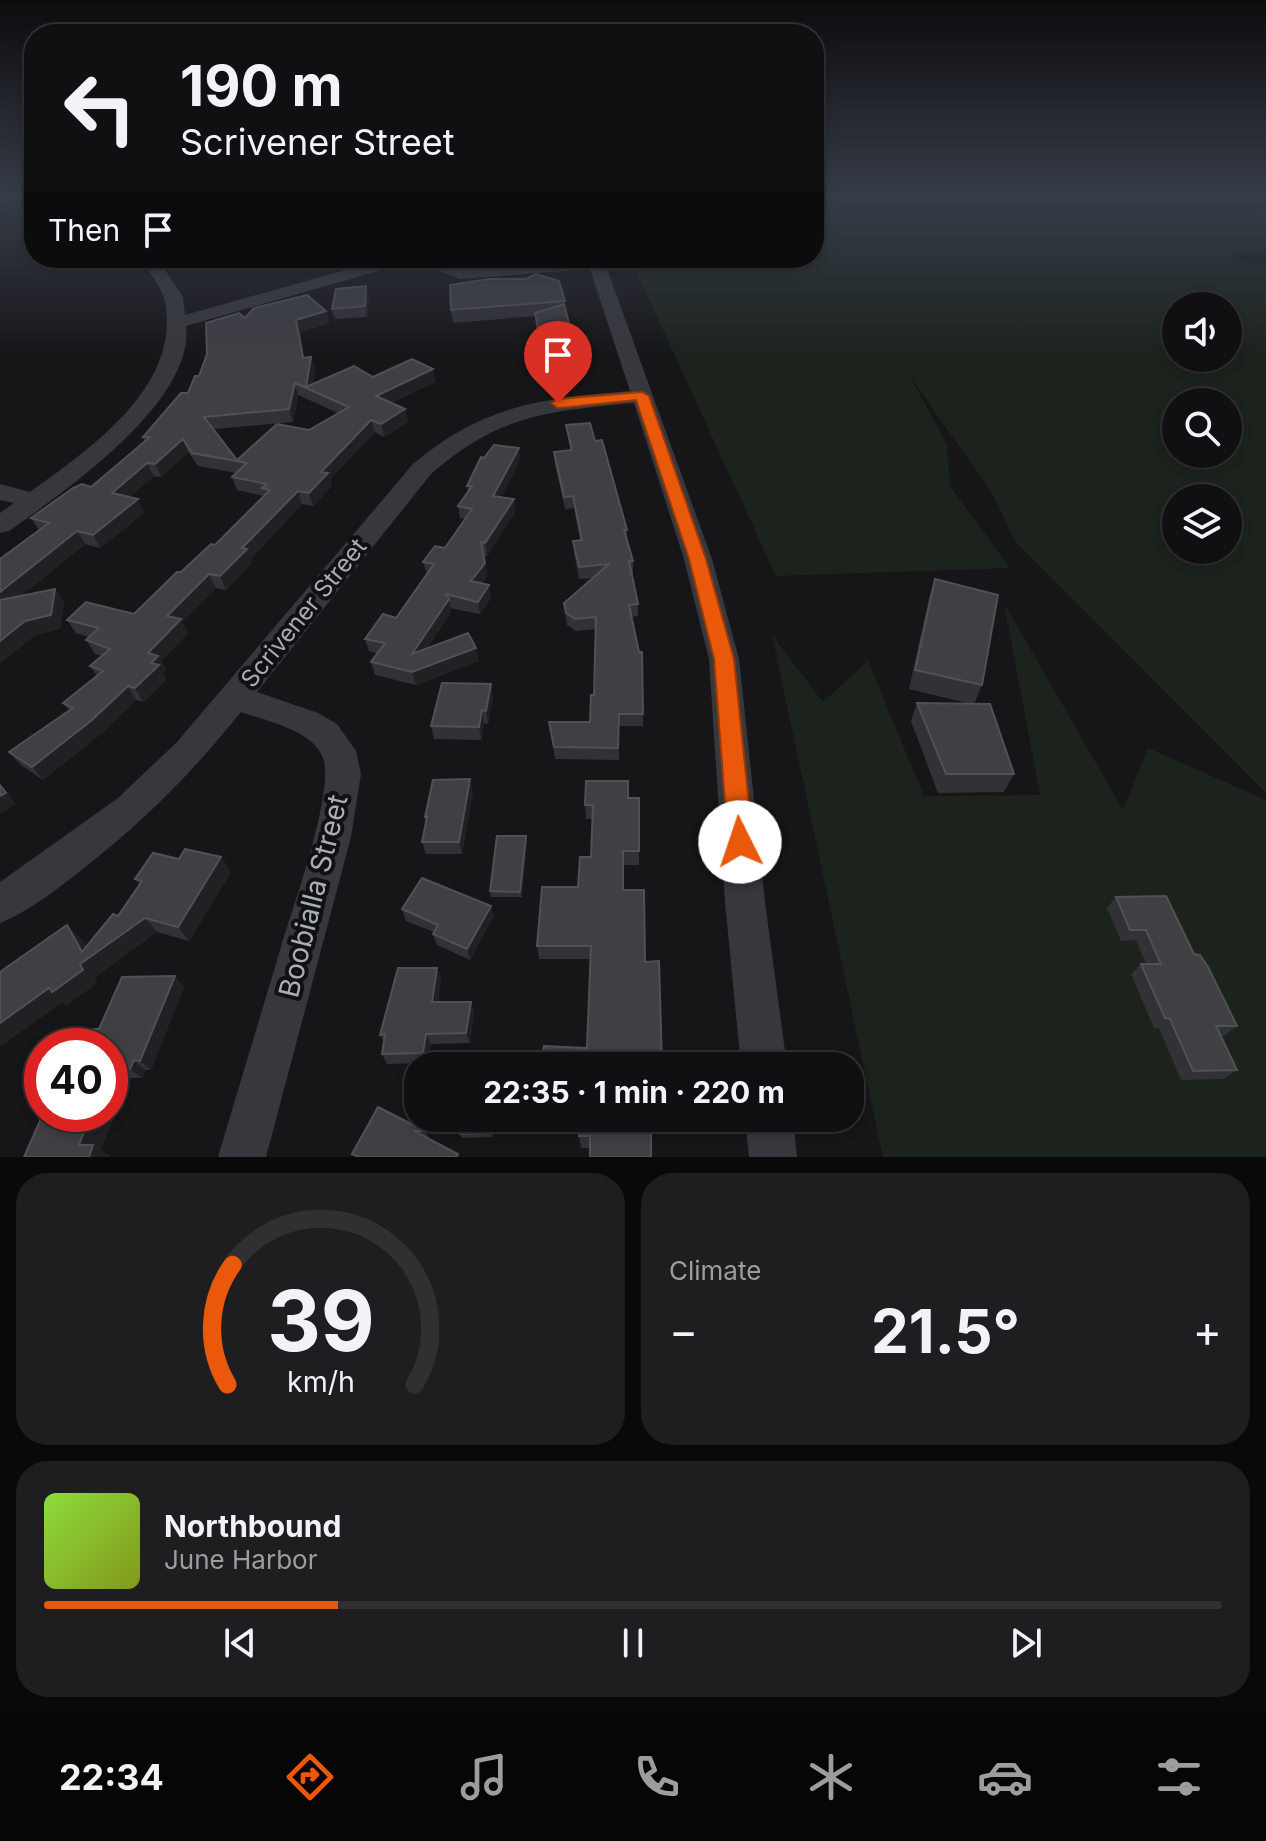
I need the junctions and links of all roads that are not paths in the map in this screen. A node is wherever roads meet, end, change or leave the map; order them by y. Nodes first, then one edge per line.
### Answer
1 (157, 268) edge
2 (371, 268) edge
3 (445, 268) edge
4 (523, 268) edge
5 (598, 268) edge
6 (179, 322) junction
7 (642, 396) junction
8 (0, 492) edge
9 (34, 501) junction
10 (0, 525) edge
11 (235, 697) junction
12 (0, 904) edge
13 (762, 1052) edge
14 (770, 1132) edge
15 (242, 1157) edge
16 (773, 1157) edge

1 - 6 street
2 - 6 street
3 - 4 street
5 - 7 street
6 - 9 street
7 - 11 street, Scrivener Street
7 - 13 street
8 - 9 street
9 - 10 street
11 - 12 street, Scrivener Street
11 - 15 street, Boobialla Street
14 - 16 street

